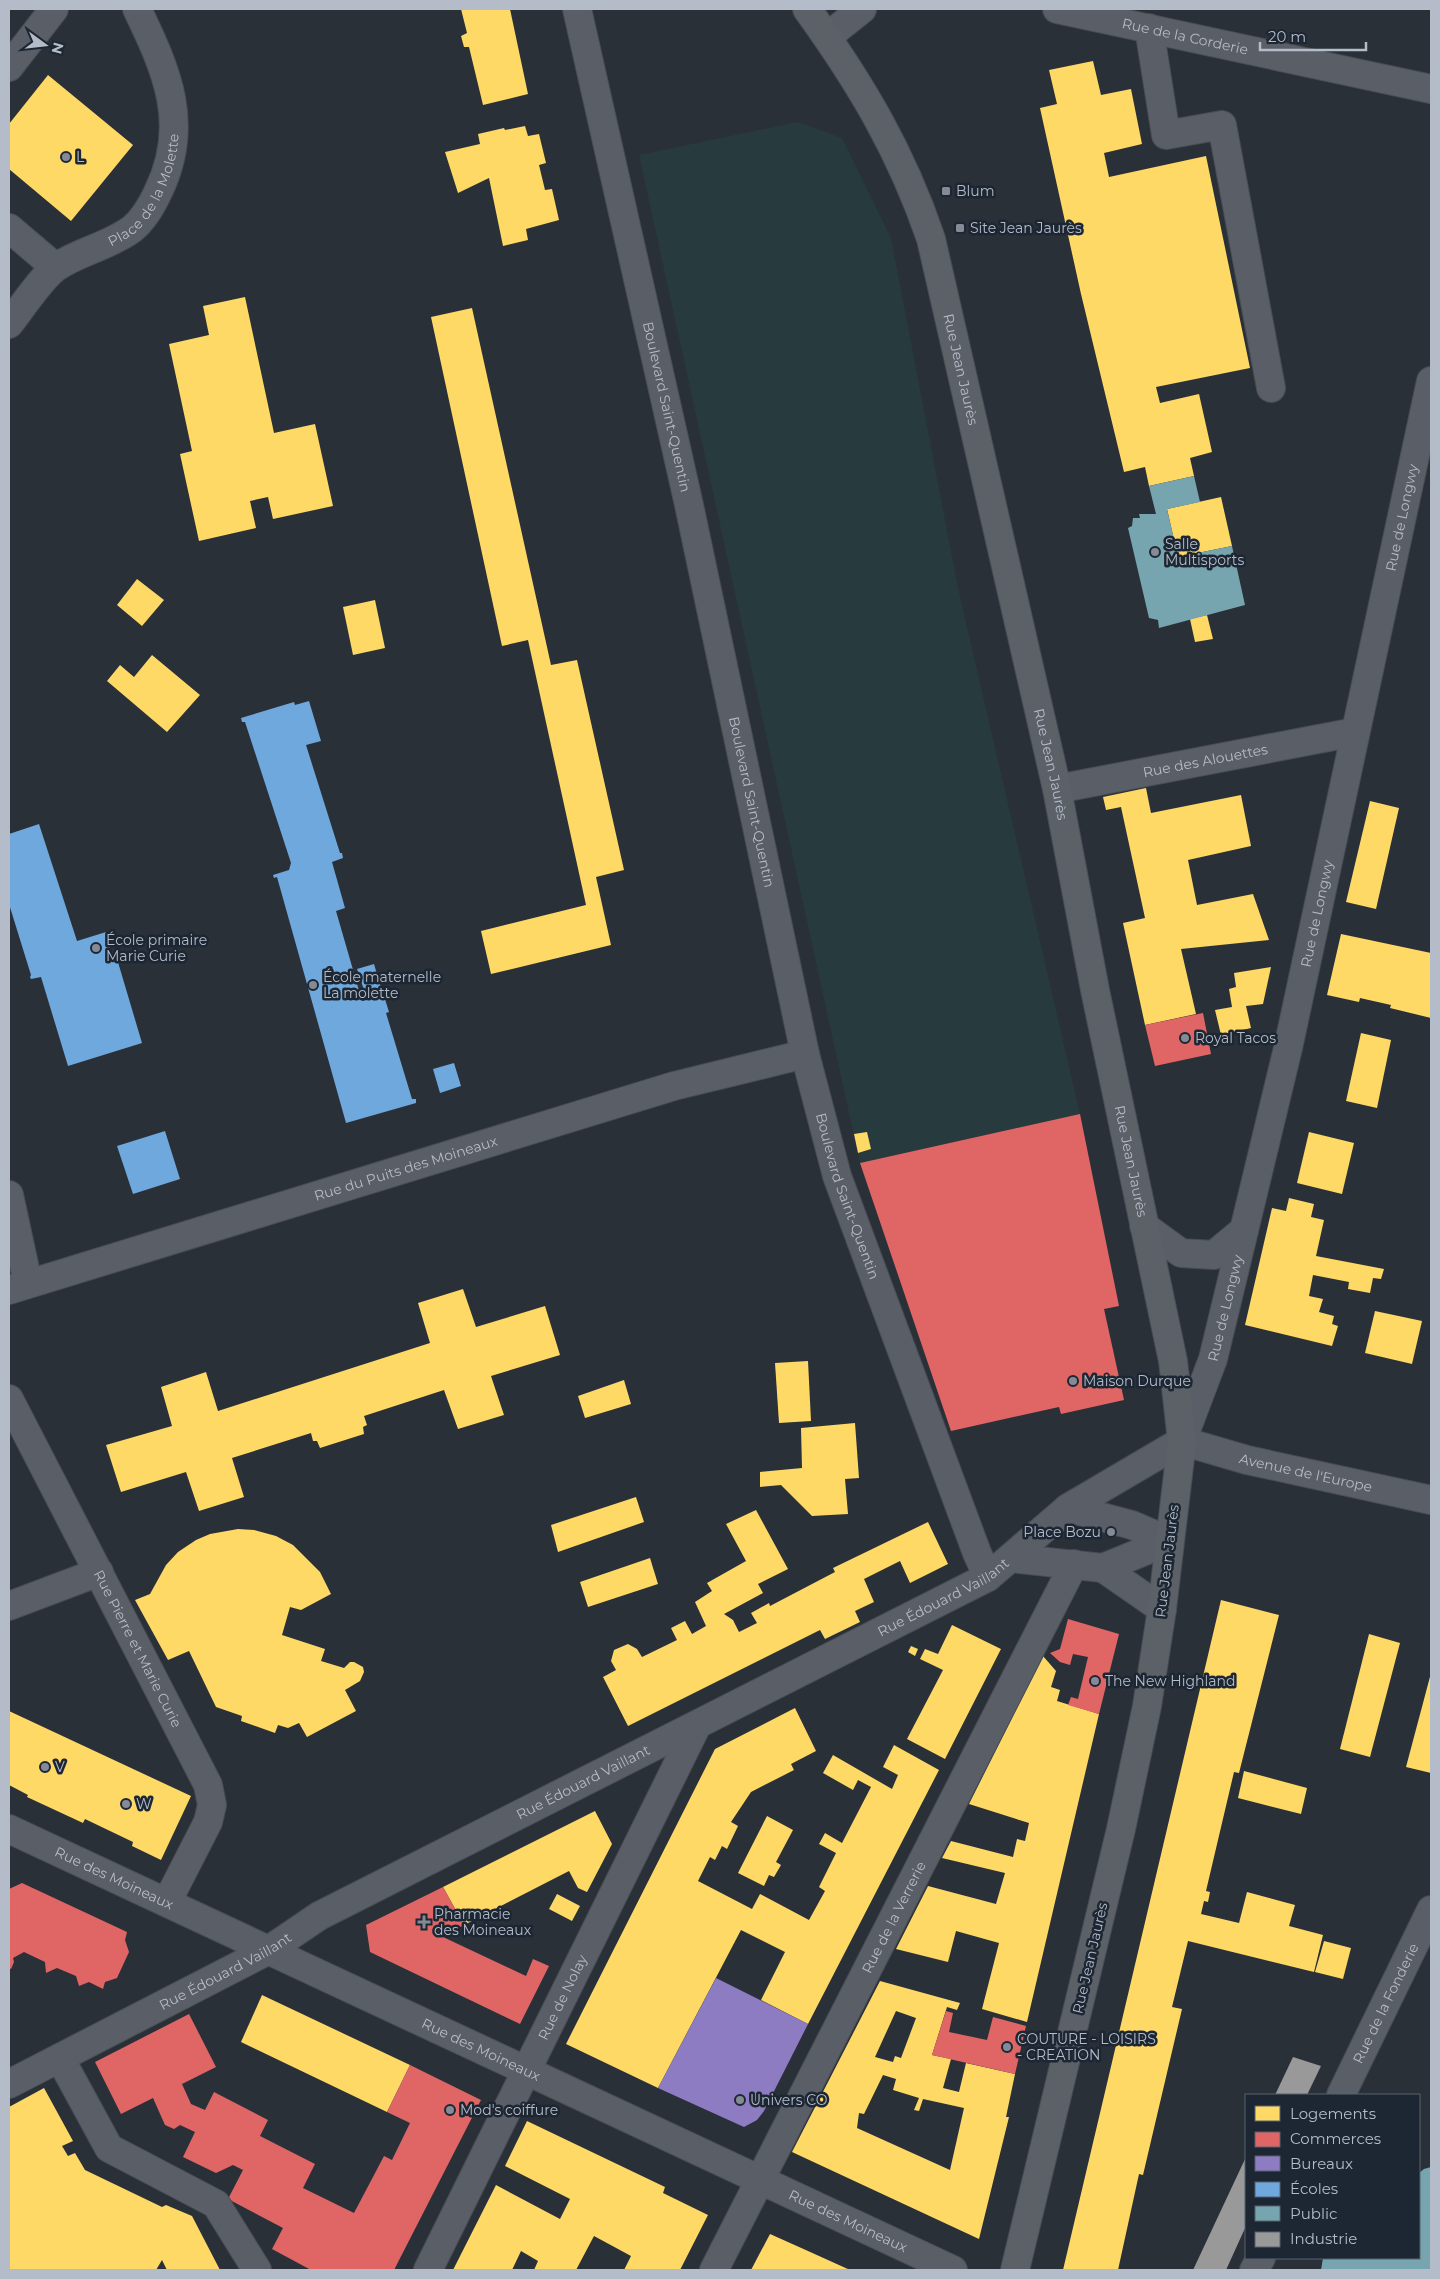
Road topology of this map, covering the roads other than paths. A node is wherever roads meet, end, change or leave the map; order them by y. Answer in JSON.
{"nodes":[{"id":1,"x":54,"y":9,"type":"edge"},
{"id":2,"x":136,"y":9,"type":"edge"},
{"id":3,"x":577,"y":9,"type":"edge"},
{"id":4,"x":807,"y":9,"type":"edge"},
{"id":5,"x":862,"y":9,"type":"edge"},
{"id":6,"x":1057,"y":9,"type":"edge"},
{"id":7,"x":1149,"y":28,"type":"junction"},
{"id":8,"x":827,"y":37,"type":"junction"},
{"id":9,"x":9,"y":67,"type":"edge"},
{"id":10,"x":1431,"y":89,"type":"edge"},
{"id":11,"x":9,"y":228,"type":"edge"},
{"id":12,"x":55,"y":267,"type":"junction"},
{"id":13,"x":9,"y":324,"type":"edge"},
{"id":14,"x":1431,"y":381,"type":"edge"},
{"id":15,"x":1271,"y":388,"type":"dead end"},
{"id":16,"x":1354,"y":732,"type":"junction"},
{"id":17,"x":1057,"y":789,"type":"junction"},
{"id":18,"x":805,"y":1054,"type":"junction"},
{"id":19,"x":9,"y":1195,"type":"edge"},
{"id":20,"x":1144,"y":1226,"type":"junction"},
{"id":21,"x":1244,"y":1230,"type":"junction"},
{"id":22,"x":18,"y":1287,"type":"edge"},
{"id":23,"x":9,"y":1399,"type":"edge"},
{"id":24,"x":1182,"y":1441,"type":"junction"},
{"id":25,"x":1431,"y":1500,"type":"edge"},
{"id":26,"x":1068,"y":1508,"type":"junction"},
{"id":27,"x":1169,"y":1541,"type":"junction"},
{"id":28,"x":1011,"y":1558,"type":"junction"},
{"id":29,"x":1074,"y":1564,"type":"junction"},
{"id":30,"x":1103,"y":1568,"type":"junction"},
{"id":31,"x":99,"y":1572,"type":"junction"},
{"id":32,"x":988,"y":1577,"type":"junction"},
{"id":33,"x":9,"y":1606,"type":"edge"},
{"id":34,"x":1162,"y":1609,"type":"junction"},
{"id":35,"x":697,"y":1725,"type":"junction"},
{"id":36,"x":9,"y":1829,"type":"edge"},
{"id":37,"x":167,"y":1902,"type":"junction"},
{"id":38,"x":1431,"y":1910,"type":"edge"},
{"id":39,"x":268,"y":1950,"type":"junction"},
{"id":40,"x":60,"y":2058,"type":"junction"},
{"id":41,"x":526,"y":2070,"type":"junction"},
{"id":42,"x":9,"y":2084,"type":"edge"},
{"id":43,"x":1341,"y":2094,"type":"edge"},
{"id":44,"x":759,"y":2179,"type":"junction"},
{"id":45,"x":1260,"y":2259,"type":"edge"},
{"id":46,"x":257,"y":2270,"type":"edge"},
{"id":47,"x":428,"y":2270,"type":"edge"},
{"id":48,"x":714,"y":2270,"type":"edge"},
{"id":49,"x":953,"y":2270,"type":"edge"},
{"id":50,"x":1015,"y":2270,"type":"edge"},
{"id":51,"x":1254,"y":2270,"type":"edge"}],
"edges":[{"from":1,"to":9,"type":"street"},
{"from":2,"to":12,"type":"street","name":"Place de la Molette"},
{"from":3,"to":18,"type":"street","name":"Boulevard Saint-Quentin"},
{"from":4,"to":8,"type":"main road","name":"Rue Jean Jaurès"},
{"from":5,"to":8,"type":"street"},
{"from":6,"to":7,"type":"street","name":"Rue de la Corderie"},
{"from":7,"to":10,"type":"street","name":"Rue de la Corderie"},
{"from":7,"to":15,"type":"street"},
{"from":8,"to":17,"type":"main road","name":"Rue Jean Jaurès"},
{"from":11,"to":12,"type":"street"},
{"from":12,"to":13,"type":"street","name":"Place de la Molette"},
{"from":14,"to":16,"type":"street","name":"Rue de Longwy"},
{"from":16,"to":17,"type":"street","name":"Rue des Alouettes"},
{"from":16,"to":21,"type":"street","name":"Rue de Longwy"},
{"from":17,"to":20,"type":"main road","name":"Rue Jean Jaurès"},
{"from":18,"to":22,"type":"street","name":"Rue du Puits des Moineaux"},
{"from":18,"to":32,"type":"street","name":"Boulevard Saint-Quentin"},
{"from":19,"to":22,"type":"street"},
{"from":20,"to":21,"type":"street"},
{"from":20,"to":24,"type":"main road","name":"Rue Jean Jaurès"},
{"from":21,"to":24,"type":"street","name":"Rue de Longwy"},
{"from":23,"to":31,"type":"street","name":"Rue Pierre et Marie Curie"},
{"from":24,"to":25,"type":"street","name":"Avenue de l'Europe"},
{"from":24,"to":26,"type":"street"},
{"from":24,"to":27,"type":"main road","name":"Rue Jean Jaurès"},
{"from":26,"to":27,"type":"street"},
{"from":26,"to":28,"type":"street"},
{"from":27,"to":30,"type":"street"},
{"from":27,"to":34,"type":"main road","name":"Rue Jean Jaurès"},
{"from":28,"to":29,"type":"street","name":"Rue Édouard Vaillant"},
{"from":28,"to":32,"type":"street","name":"Rue Édouard Vaillant"},
{"from":29,"to":30,"type":"street","name":"Rue Édouard Vaillant"},
{"from":29,"to":44,"type":"street","name":"Rue de la Verrerie"},
{"from":30,"to":34,"type":"street"},
{"from":31,"to":33,"type":"street"},
{"from":31,"to":37,"type":"street","name":"Rue Pierre et Marie Curie"},
{"from":32,"to":35,"type":"street","name":"Rue Édouard Vaillant"},
{"from":34,"to":50,"type":"main road","name":"Rue Jean Jaurès"},
{"from":35,"to":39,"type":"street","name":"Rue Édouard Vaillant"},
{"from":35,"to":41,"type":"street","name":"Rue de Nolay"},
{"from":36,"to":37,"type":"street","name":"Rue des Moineaux"},
{"from":37,"to":39,"type":"street","name":"Rue des Moineaux"},
{"from":38,"to":43,"type":"street","name":"Rue de la Fonderie"},
{"from":39,"to":40,"type":"street","name":"Rue Édouard Vaillant"},
{"from":39,"to":41,"type":"street","name":"Rue des Moineaux"},
{"from":40,"to":42,"type":"street","name":"Rue Édouard Vaillant"},
{"from":40,"to":46,"type":"street"},
{"from":41,"to":44,"type":"street","name":"Rue des Moineaux"},
{"from":41,"to":47,"type":"street","name":"Rue de Nolay"},
{"from":44,"to":48,"type":"street","name":"Rue de la Verrerie"},
{"from":44,"to":49,"type":"street","name":"Rue des Moineaux"},
{"from":45,"to":51,"type":"street"}]}
